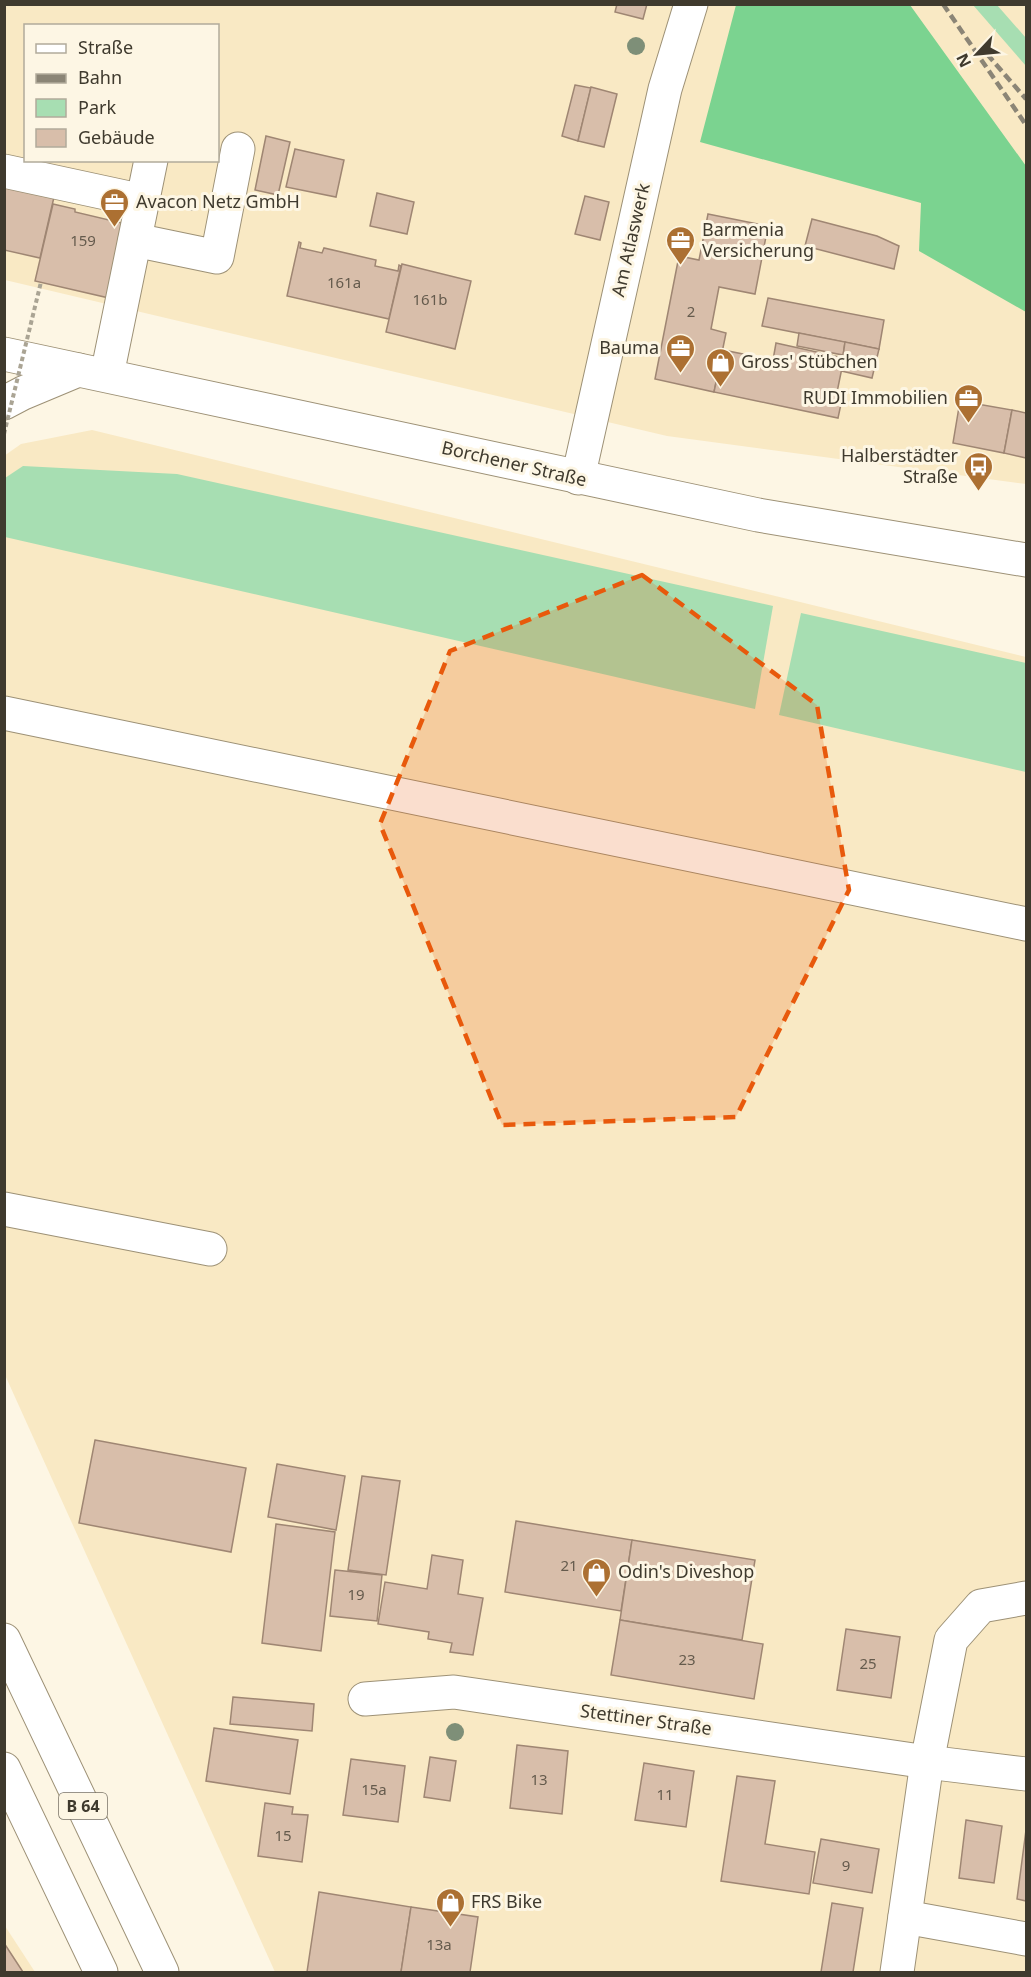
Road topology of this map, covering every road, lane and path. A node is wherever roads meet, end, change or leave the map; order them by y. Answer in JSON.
{"nodes":[{"id":1,"x":691,"y":4,"type":"edge"},
{"id":2,"x":238,"y":149,"type":"dead end"},
{"id":3,"x":151,"y":162,"type":"edge"},
{"id":4,"x":4,"y":171,"type":"edge"},
{"id":5,"x":143,"y":201,"type":"junction"},
{"id":6,"x":135,"y":240,"type":"junction"},
{"id":7,"x":40,"y":282,"type":"dead end"},
{"id":8,"x":4,"y":354,"type":"edge"},
{"id":9,"x":92,"y":373,"type":"junction"},
{"id":10,"x":4,"y":403,"type":"edge"},
{"id":11,"x":4,"y":434,"type":"edge"},
{"id":12,"x":578,"y":478,"type":"junction"},
{"id":13,"x":1026,"y":560,"type":"edge"},
{"id":14,"x":4,"y":713,"type":"edge"},
{"id":15,"x":1026,"y":924,"type":"edge"},
{"id":16,"x":4,"y":1209,"type":"edge"},
{"id":17,"x":210,"y":1249,"type":"dead end"},
{"id":18,"x":1026,"y":1598,"type":"edge"},
{"id":19,"x":4,"y":1640,"type":"edge"},
{"id":20,"x":365,"y":1699,"type":"dead end"},
{"id":21,"x":927,"y":1762,"type":"junction"},
{"id":22,"x":4,"y":1769,"type":"edge"},
{"id":23,"x":1026,"y":1774,"type":"edge"},
{"id":24,"x":905,"y":1917,"type":"junction"},
{"id":25,"x":1026,"y":1939,"type":"edge"},
{"id":26,"x":100,"y":1972,"type":"edge"},
{"id":27,"x":162,"y":1972,"type":"edge"},
{"id":28,"x":897,"y":1972,"type":"edge"}],
"edges":[{"from":1,"to":12,"type":"main road","name":"Am Atlaswerk"},
{"from":2,"to":6,"type":"main road"},
{"from":3,"to":5,"type":"main road"},
{"from":4,"to":5,"type":"main road"},
{"from":5,"to":6,"type":"main road"},
{"from":6,"to":9,"type":"main road"},
{"from":7,"to":11,"type":"path","bridge":true},
{"from":8,"to":9,"type":"main road","name":"Borchener Straße"},
{"from":9,"to":10,"type":"main road"},
{"from":9,"to":12,"type":"main road","name":"Borchener Straße"},
{"from":12,"to":13,"type":"main road","name":"Borchener Straße"},
{"from":14,"to":15,"type":"main road"},
{"from":16,"to":17,"type":"main road"},
{"from":18,"to":21,"type":"main road"},
{"from":19,"to":27,"type":"main road","number":"B 64"},
{"from":20,"to":21,"type":"main road","name":"Stettiner Straße"},
{"from":21,"to":23,"type":"main road","name":"Stettiner Straße"},
{"from":21,"to":24,"type":"main road"},
{"from":22,"to":26,"type":"main road"},
{"from":24,"to":25,"type":"main road"},
{"from":24,"to":28,"type":"main road"}]}
